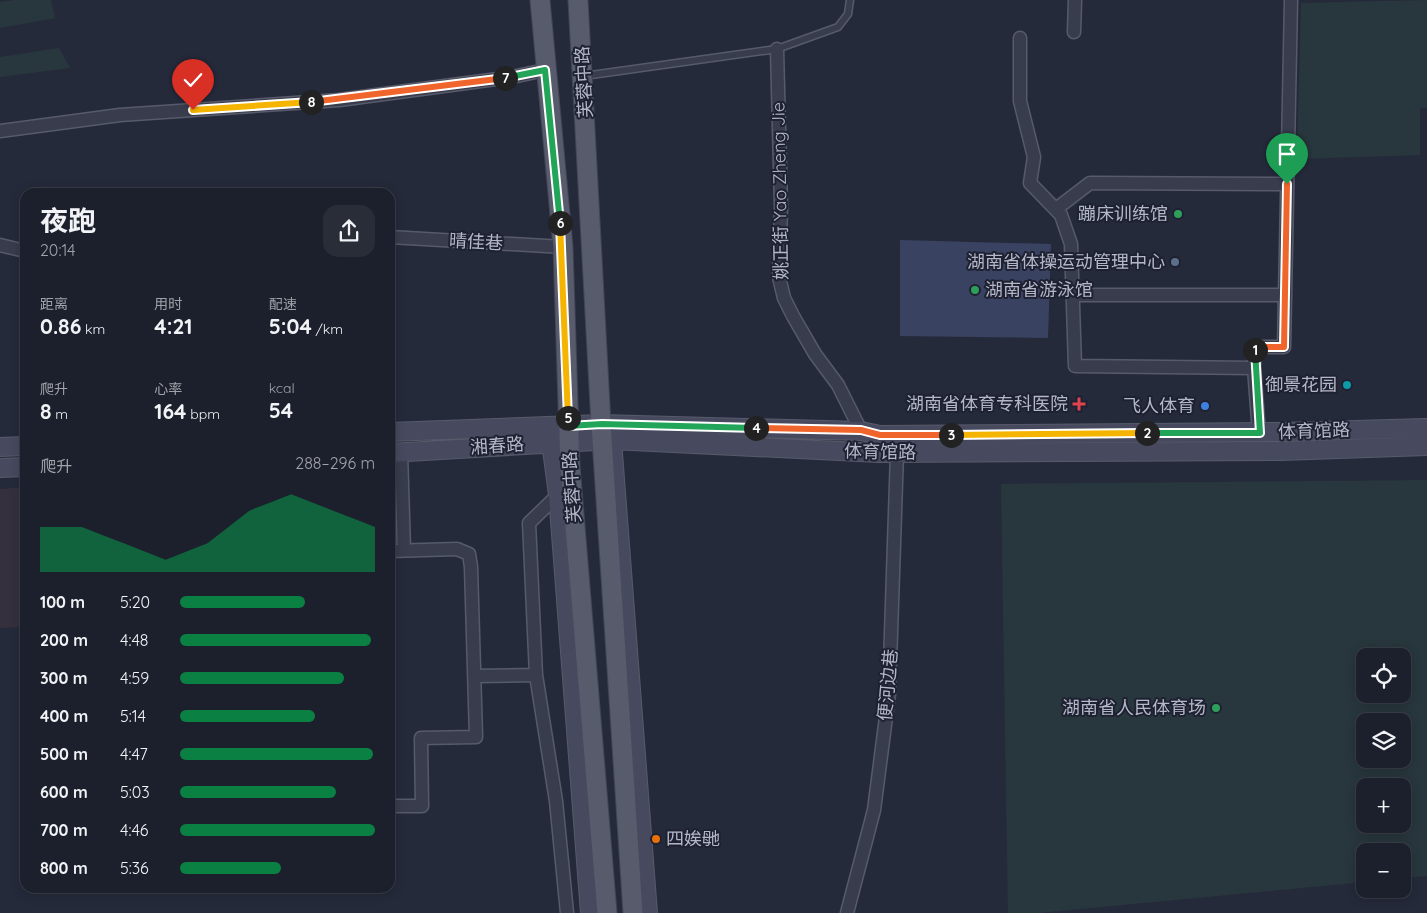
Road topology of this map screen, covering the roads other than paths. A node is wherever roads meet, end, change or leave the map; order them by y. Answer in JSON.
{"nodes":[{"id":1,"x":540,"y":0,"type":"edge"},
{"id":2,"x":578,"y":0,"type":"edge"},
{"id":3,"x":850,"y":0,"type":"edge"},
{"id":4,"x":1075,"y":0,"type":"edge"},
{"id":5,"x":1291,"y":0,"type":"edge"},
{"id":6,"x":1074,"y":32,"type":"dead end"},
{"id":7,"x":1020,"y":38,"type":"dead end"},
{"id":8,"x":777,"y":49,"type":"junction"},
{"id":9,"x":545,"y":70,"type":"junction"},
{"id":10,"x":584,"y":76,"type":"junction"},
{"id":11,"x":0,"y":131,"type":"edge"},
{"id":12,"x":1287,"y":184,"type":"junction"},
{"id":13,"x":1056,"y":209,"type":"junction"},
{"id":14,"x":395,"y":237,"type":"edge"},
{"id":15,"x":0,"y":244,"type":"edge"},
{"id":16,"x":563,"y":247,"type":"junction"},
{"id":17,"x":20,"y":250,"type":"edge"},
{"id":18,"x":1073,"y":295,"type":"junction"},
{"id":19,"x":1285,"y":295,"type":"junction"},
{"id":20,"x":1254,"y":368,"type":"junction"},
{"id":21,"x":1427,"y":428,"type":"edge"},
{"id":22,"x":861,"y":430,"type":"junction"},
{"id":23,"x":395,"y":432,"type":"edge"},
{"id":24,"x":1260,"y":433,"type":"junction"},
{"id":25,"x":606,"y":435,"type":"junction"},
{"id":26,"x":563,"y":437,"type":"junction"},
{"id":27,"x":20,"y":446,"type":"edge"},
{"id":28,"x":1427,"y":446,"type":"edge"},
{"id":29,"x":0,"y":448,"type":"edge"},
{"id":30,"x":395,"y":452,"type":"edge"},
{"id":31,"x":897,"y":453,"type":"junction"},
{"id":32,"x":20,"y":466,"type":"edge"},
{"id":33,"x":570,"y":466,"type":"junction"},
{"id":34,"x":0,"y":468,"type":"edge"},
{"id":35,"x":558,"y":495,"type":"junction"},
{"id":36,"x":404,"y":550,"type":"junction"},
{"id":37,"x":395,"y":551,"type":"edge"},
{"id":38,"x":536,"y":675,"type":"junction"},
{"id":39,"x":476,"y":676,"type":"junction"},
{"id":40,"x":395,"y":806,"type":"edge"},
{"id":41,"x":567,"y":913,"type":"edge"},
{"id":42,"x":590,"y":913,"type":"edge"},
{"id":43,"x":607,"y":913,"type":"edge"},
{"id":44,"x":633,"y":913,"type":"edge"},
{"id":45,"x":648,"y":913,"type":"edge"},
{"id":46,"x":847,"y":913,"type":"edge"}],
"edges":[{"from":1,"to":9,"type":"main road","name":"芙蓉中路"},
{"from":2,"to":10,"type":"main road","name":"芙蓉中路"},
{"from":3,"to":8,"type":"lane"},
{"from":4,"to":6,"type":"street"},
{"from":5,"to":12,"type":"street"},
{"from":7,"to":13,"type":"street"},
{"from":8,"to":10,"type":"lane"},
{"from":8,"to":22,"type":"street","name":"姚正街 Yao Zheng Jie"},
{"from":9,"to":11,"type":"street"},
{"from":9,"to":16,"type":"main road","name":"芙蓉中路"},
{"from":10,"to":25,"type":"main road","name":"芙蓉中路"},
{"from":12,"to":13,"type":"street"},
{"from":12,"to":19,"type":"street"},
{"from":13,"to":18,"type":"street"},
{"from":14,"to":16,"type":"street","name":"晴佳巷"},
{"from":15,"to":17,"type":"street"},
{"from":16,"to":26,"type":"main road","name":"芙蓉中路"},
{"from":18,"to":19,"type":"street"},
{"from":18,"to":20,"type":"street"},
{"from":19,"to":20,"type":"street"},
{"from":20,"to":24,"type":"street"},
{"from":21,"to":24,"type":"street","name":"体育馆路"},
{"from":22,"to":24,"type":"street","name":"体育馆路"},
{"from":22,"to":25,"type":"street","name":"体育馆路"},
{"from":23,"to":26,"type":"street","name":"湘春路"},
{"from":25,"to":26,"type":"street","name":"湘春路"},
{"from":25,"to":31,"type":"street","name":"体育馆路"},
{"from":25,"to":44,"type":"main road","name":"芙蓉中路"},
{"from":25,"to":45,"type":"street","name":"芙蓉中路"},
{"from":26,"to":30,"type":"street","name":"湘春路"},
{"from":26,"to":33,"type":"main road","name":"芙蓉中路"},
{"from":26,"to":35,"type":"street"},
{"from":27,"to":29,"type":"street"},
{"from":28,"to":31,"type":"street","name":"体育馆路"},
{"from":30,"to":36,"type":"street"},
{"from":31,"to":46,"type":"street","name":"便河边巷"},
{"from":32,"to":34,"type":"street"},
{"from":33,"to":35,"type":"main road"},
{"from":33,"to":43,"type":"main road","name":"芙蓉中路"},
{"from":35,"to":38,"type":"street"},
{"from":35,"to":42,"type":"street"},
{"from":36,"to":37,"type":"street"},
{"from":36,"to":39,"type":"street"},
{"from":38,"to":39,"type":"street"},
{"from":38,"to":41,"type":"street"},
{"from":39,"to":40,"type":"street"}]}
